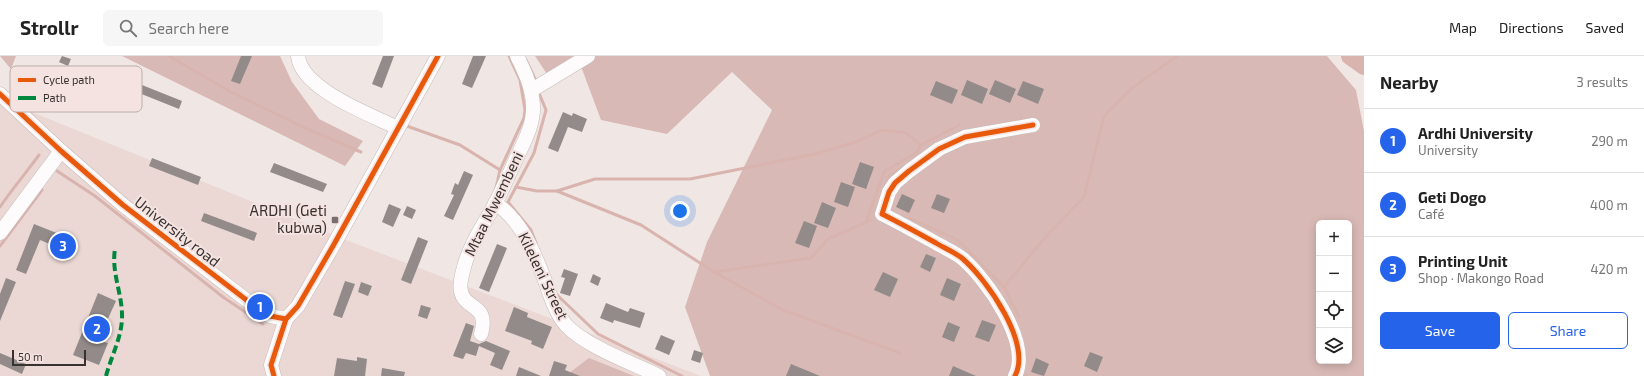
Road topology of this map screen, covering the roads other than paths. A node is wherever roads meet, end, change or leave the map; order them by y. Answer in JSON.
{"nodes":[{"id":1,"x":298,"y":56,"type":"edge"},
{"id":2,"x":438,"y":56,"type":"edge"},
{"id":3,"x":517,"y":56,"type":"edge"},
{"id":4,"x":588,"y":56,"type":"edge"},
{"id":5,"x":532,"y":90,"type":"junction"},
{"id":6,"x":0,"y":94,"type":"edge"},
{"id":7,"x":10,"y":103,"type":"edge"},
{"id":8,"x":19,"y":112,"type":"edge"},
{"id":9,"x":1033,"y":125,"type":"dead end"},
{"id":10,"x":398,"y":128,"type":"junction"},
{"id":11,"x":61,"y":151,"type":"junction"},
{"id":12,"x":495,"y":203,"type":"junction"},
{"id":13,"x":0,"y":233,"type":"edge"},
{"id":14,"x":286,"y":319,"type":"junction"},
{"id":15,"x":481,"y":334,"type":"dead end"},
{"id":16,"x":272,"y":370,"type":"edge"},
{"id":17,"x":659,"y":376,"type":"edge"},
{"id":18,"x":1015,"y":376,"type":"edge"}],
"edges":[{"from":1,"to":10,"type":"street"},
{"from":2,"to":10,"type":"street"},
{"from":3,"to":5,"type":"street","name":"Mtaa Mwembeni"},
{"from":4,"to":5,"type":"street"},
{"from":5,"to":12,"type":"street","name":"Mtaa Mwembeni"},
{"from":6,"to":7,"type":"street","name":"University road"},
{"from":8,"to":11,"type":"street","name":"University road"},
{"from":9,"to":18,"type":"street"},
{"from":10,"to":14,"type":"street"},
{"from":11,"to":13,"type":"street"},
{"from":11,"to":14,"type":"street","name":"University road"},
{"from":12,"to":15,"type":"street","name":"Mtaa Mwembeni"},
{"from":12,"to":17,"type":"street","name":"Kileleni Street"},
{"from":14,"to":16,"type":"street"}]}
